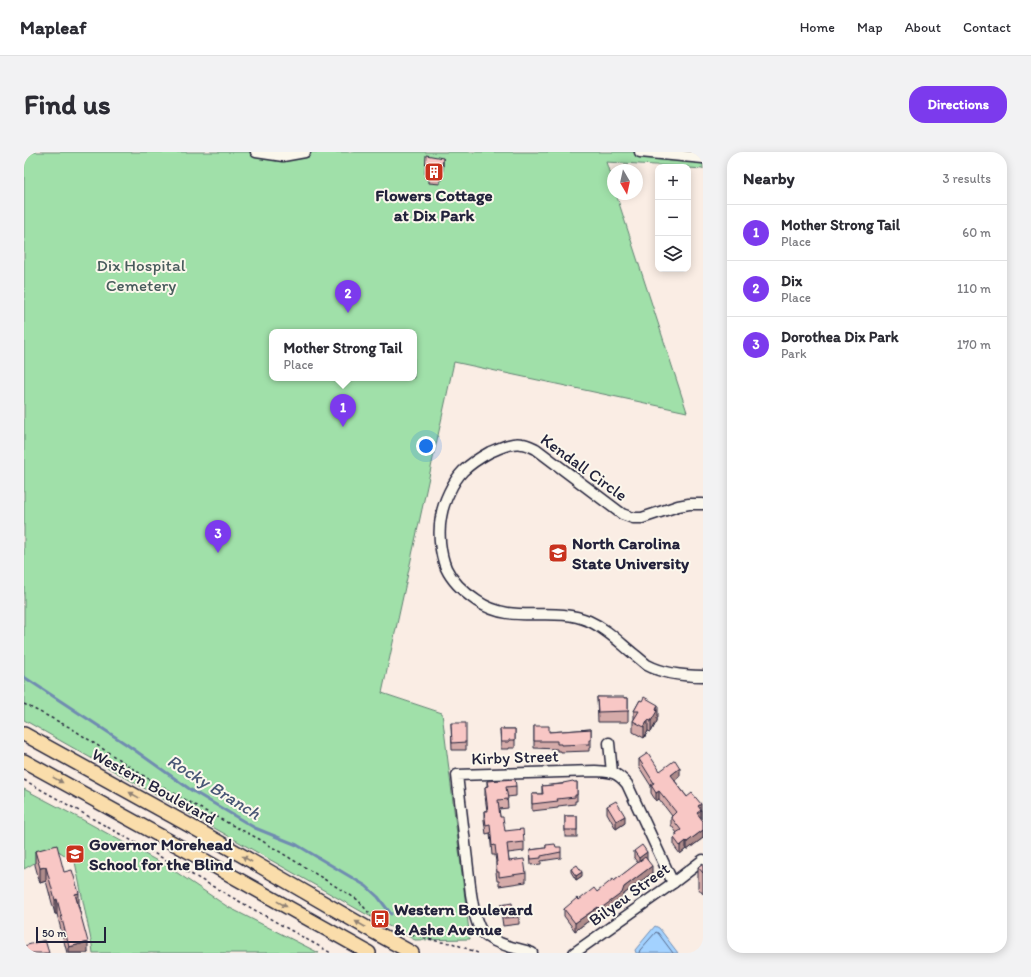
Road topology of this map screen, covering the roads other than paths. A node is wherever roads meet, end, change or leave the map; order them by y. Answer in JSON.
{"nodes":[{"id":1,"x":256,"y":152,"type":"edge"},
{"id":2,"x":305,"y":152,"type":"edge"},
{"id":3,"x":640,"y":152,"type":"edge"},
{"id":4,"x":703,"y":158,"type":"edge"},
{"id":5,"x":703,"y":504,"type":"edge"},
{"id":6,"x":703,"y":676,"type":"edge"},
{"id":7,"x":24,"y":734,"type":"edge"},
{"id":8,"x":609,"y":743,"type":"dead end"},
{"id":9,"x":24,"y":761,"type":"edge"},
{"id":10,"x":612,"y":772,"type":"junction"},
{"id":11,"x":703,"y":860,"type":"edge"},
{"id":12,"x":673,"y":883,"type":"junction"},
{"id":13,"x":408,"y":952,"type":"edge"},
{"id":14,"x":369,"y":953,"type":"edge"},
{"id":15,"x":532,"y":953,"type":"edge"},
{"id":16,"x":574,"y":953,"type":"edge"}],
"edges":[{"from":1,"to":2,"type":"street"},
{"from":3,"to":4,"type":"street"},
{"from":5,"to":6,"type":"street","name":"Kendall Circle"},
{"from":13,"to":7,"type":"main road","name":"Western Boulevard","one_way":true},
{"from":8,"to":10,"type":"street"},
{"from":9,"to":14,"type":"main road","one_way":true},
{"from":10,"to":12,"type":"street"},
{"from":10,"to":15,"type":"street","name":"Kirby Street"},
{"from":11,"to":12,"type":"street","name":"Bilyeu Street"},
{"from":12,"to":16,"type":"street","name":"Bilyeu Street"}]}
